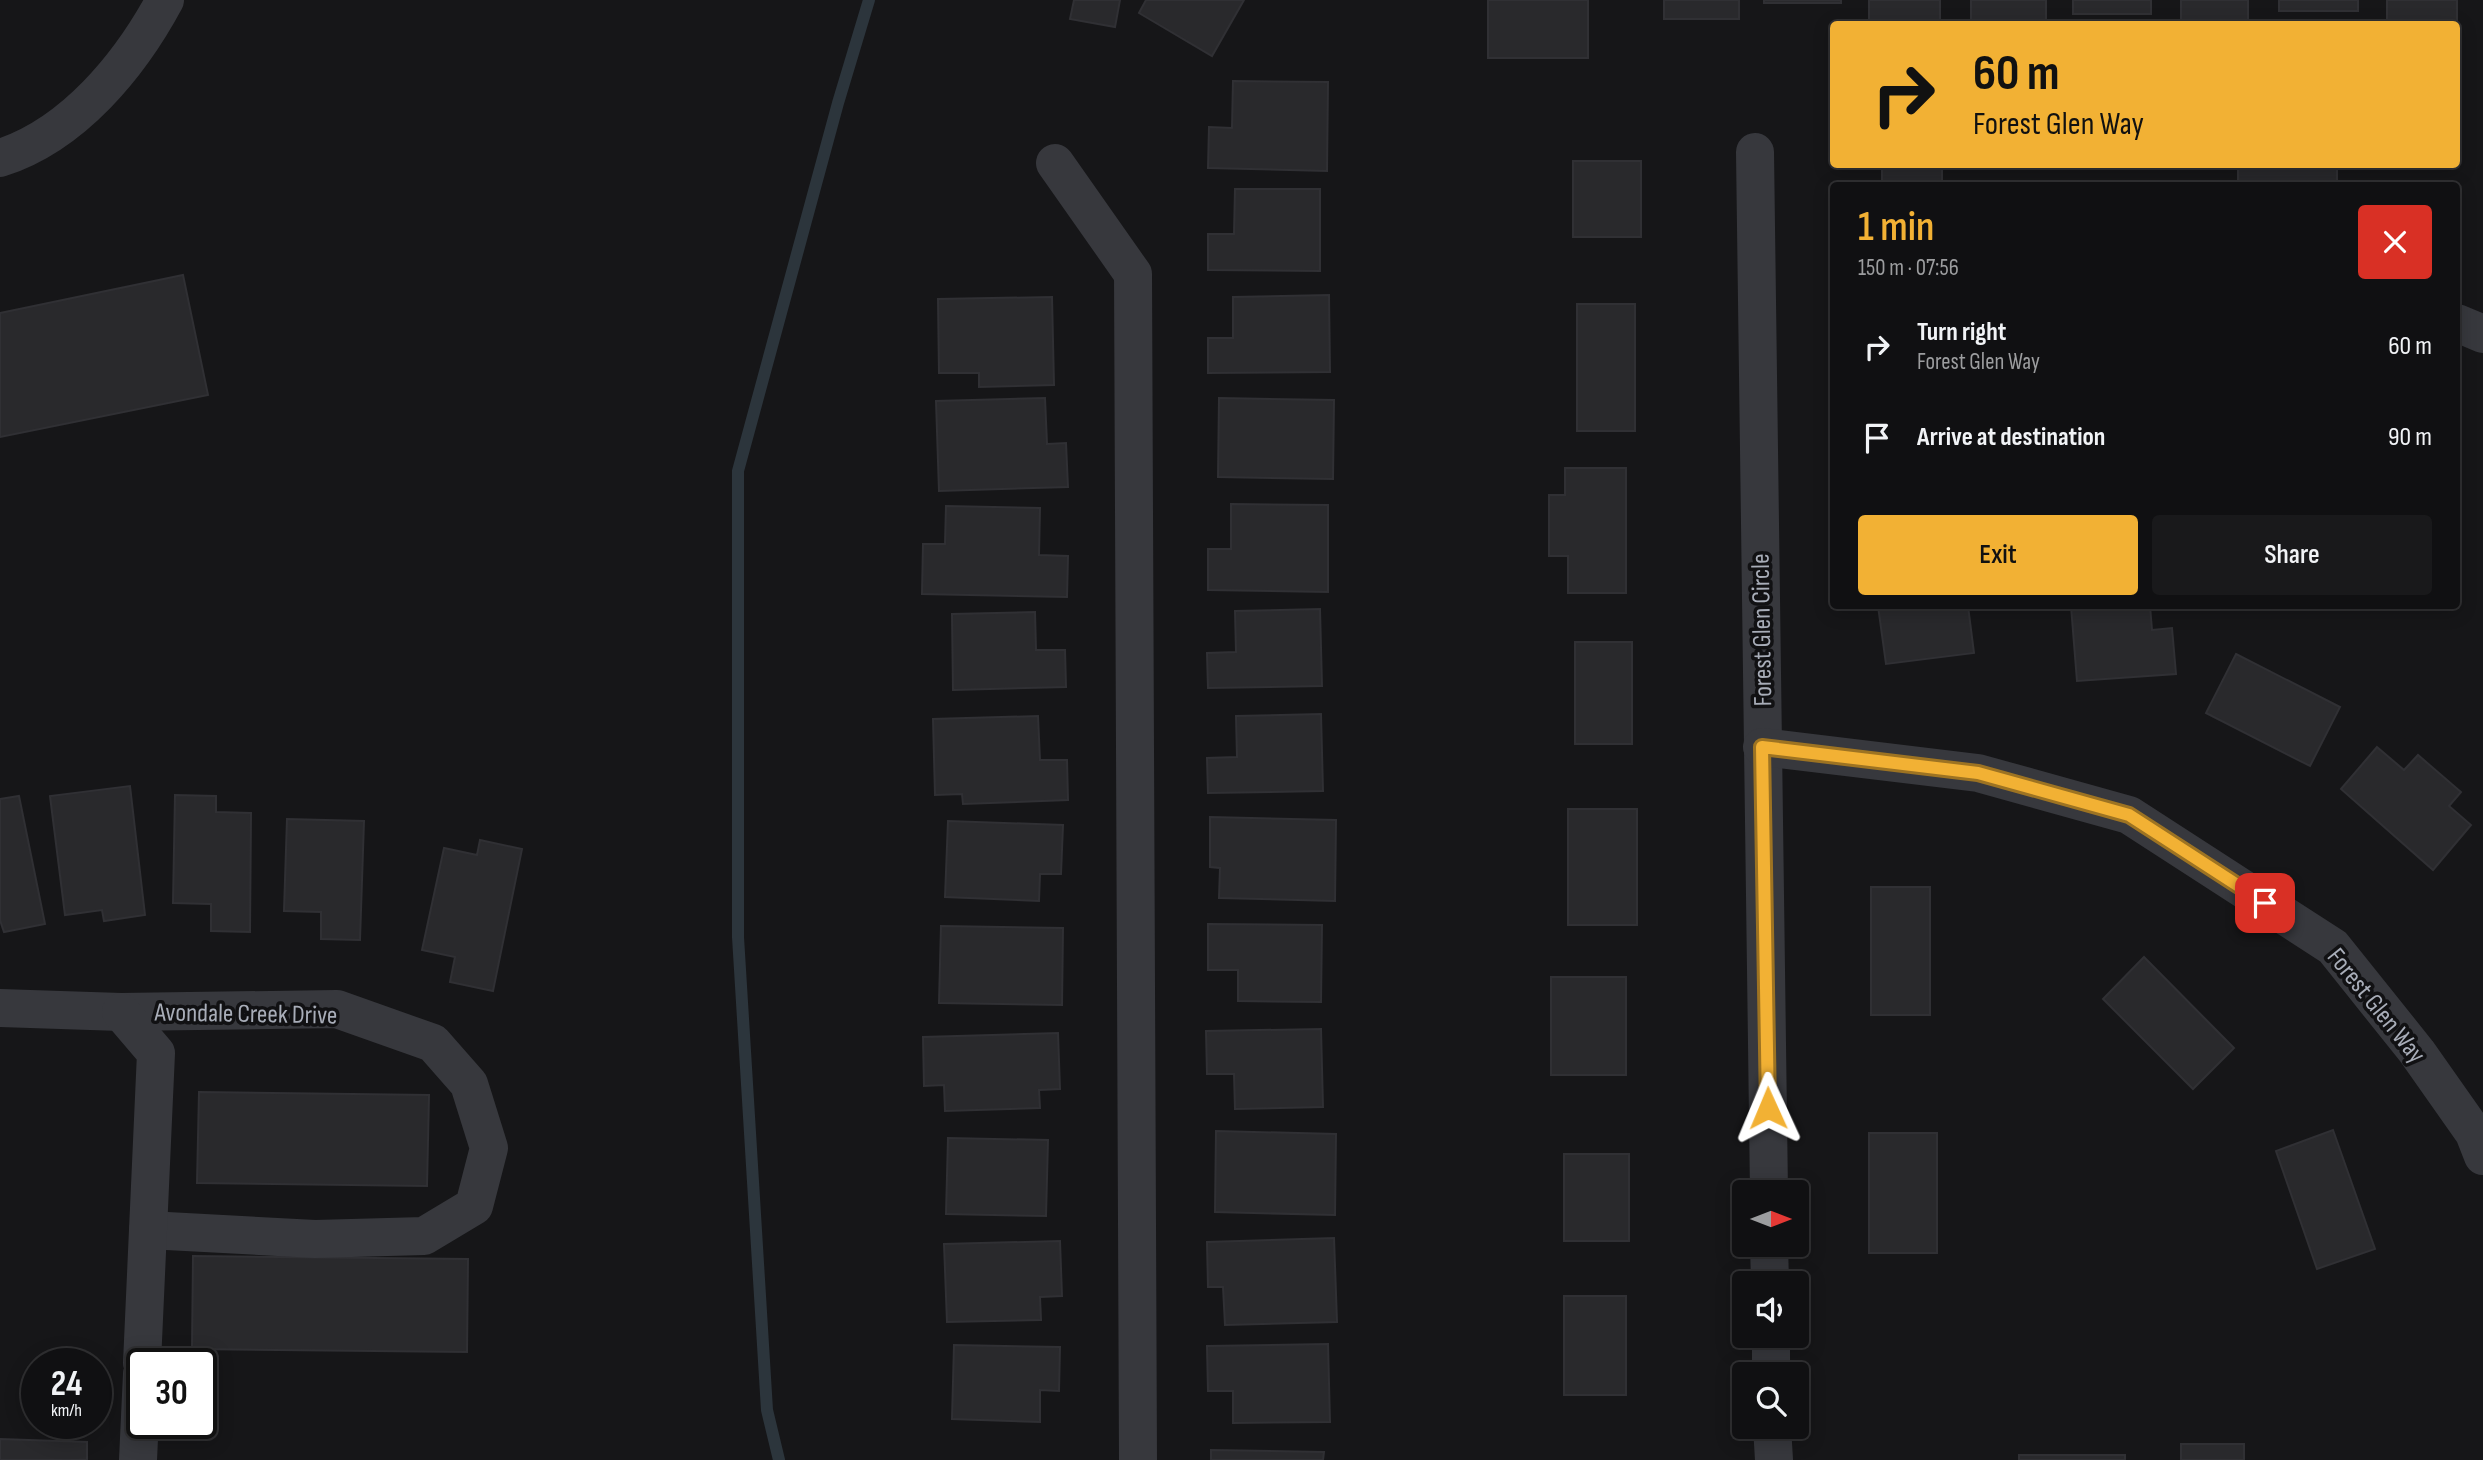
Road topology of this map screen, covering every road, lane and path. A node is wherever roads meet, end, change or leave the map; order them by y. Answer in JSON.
{"nodes":[{"id":1,"x":165,"y":0,"type":"edge"},
{"id":2,"x":1755,"y":152,"type":"dead end"},
{"id":3,"x":0,"y":158,"type":"edge"},
{"id":4,"x":1055,"y":163,"type":"dead end"},
{"id":5,"x":2460,"y":324,"type":"edge"},
{"id":6,"x":2483,"y":334,"type":"edge"},
{"id":7,"x":1762,"y":747,"type":"junction"},
{"id":8,"x":0,"y":1008,"type":"edge"},
{"id":9,"x":121,"y":1012,"type":"junction"},
{"id":10,"x":2483,"y":1156,"type":"edge"},
{"id":11,"x":1769,"y":1180,"type":"edge"},
{"id":12,"x":148,"y":1230,"type":"junction"},
{"id":13,"x":143,"y":1348,"type":"edge"},
{"id":14,"x":139,"y":1439,"type":"edge"},
{"id":15,"x":1773,"y":1439,"type":"edge"},
{"id":16,"x":138,"y":1460,"type":"edge"},
{"id":17,"x":1138,"y":1460,"type":"edge"},
{"id":18,"x":1774,"y":1460,"type":"edge"}],
"edges":[{"from":1,"to":3,"type":"street"},
{"from":2,"to":7,"type":"street","name":"Forest Glen Circle"},
{"from":4,"to":17,"type":"street"},
{"from":5,"to":6,"type":"street"},
{"from":7,"to":10,"type":"street","name":"Forest Glen Way"},
{"from":7,"to":11,"type":"street","name":"Forest Glen Circle"},
{"from":8,"to":9,"type":"street","name":"Avondale Creek Drive"},
{"from":9,"to":12,"type":"street"},
{"from":9,"to":12,"type":"street","name":"Avondale Creek Drive"},
{"from":12,"to":13,"type":"street"},
{"from":14,"to":16,"type":"street"},
{"from":15,"to":18,"type":"street"}]}
